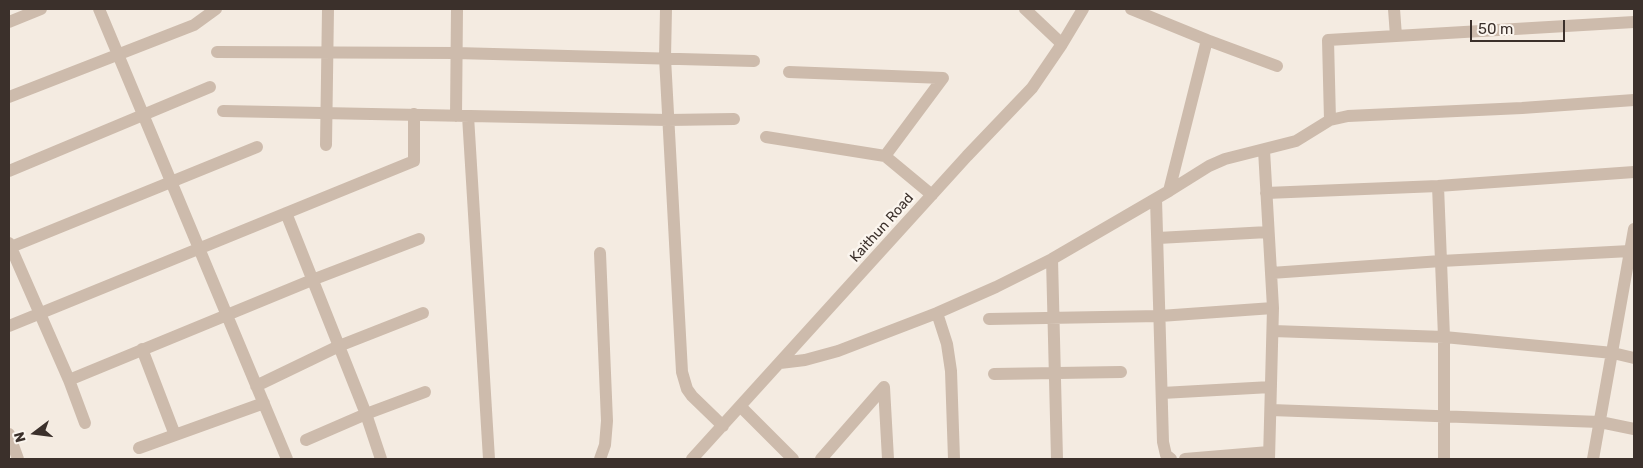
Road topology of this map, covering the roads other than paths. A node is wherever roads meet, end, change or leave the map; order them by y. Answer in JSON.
{"nodes":[{"id":1,"x":41,"y":9,"type":"edge"},
{"id":2,"x":99,"y":9,"type":"edge"},
{"id":3,"x":216,"y":9,"type":"edge"},
{"id":4,"x":328,"y":9,"type":"edge"},
{"id":5,"x":457,"y":9,"type":"edge"},
{"id":6,"x":666,"y":9,"type":"edge"},
{"id":7,"x":1025,"y":9,"type":"edge"},
{"id":8,"x":1083,"y":9,"type":"edge"},
{"id":9,"x":1131,"y":9,"type":"edge"},
{"id":10,"x":1394,"y":9,"type":"edge"},
{"id":11,"x":9,"y":22,"type":"edge"},
{"id":12,"x":1634,"y":22,"type":"edge"},
{"id":13,"x":1396,"y":36,"type":"junction"},
{"id":14,"x":1207,"y":40,"type":"junction"},
{"id":15,"x":1062,"y":44,"type":"junction"},
{"id":16,"x":217,"y":52,"type":"dead end"},
{"id":17,"x":456,"y":53,"type":"junction"},
{"id":18,"x":327,"y":54,"type":"junction"},
{"id":19,"x":118,"y":56,"type":"junction"},
{"id":20,"x":665,"y":58,"type":"junction"},
{"id":21,"x":754,"y":61,"type":"dead end"},
{"id":22,"x":1277,"y":66,"type":"dead end"},
{"id":23,"x":789,"y":72,"type":"dead end"},
{"id":24,"x":210,"y":87,"type":"dead end"},
{"id":25,"x":9,"y":97,"type":"edge"},
{"id":26,"x":1634,"y":100,"type":"edge"},
{"id":27,"x":223,"y":111,"type":"dead end"},
{"id":28,"x":326,"y":113,"type":"junction"},
{"id":29,"x":414,"y":114,"type":"junction"},
{"id":30,"x":143,"y":116,"type":"junction"},
{"id":31,"x":462,"y":116,"type":"junction"},
{"id":32,"x":734,"y":119,"type":"dead end"},
{"id":33,"x":668,"y":120,"type":"junction"},
{"id":34,"x":1330,"y":120,"type":"junction"},
{"id":35,"x":766,"y":137,"type":"dead end"},
{"id":36,"x":326,"y":144,"type":"dead end"},
{"id":37,"x":257,"y":146,"type":"dead end"},
{"id":38,"x":1264,"y":150,"type":"junction"},
{"id":39,"x":885,"y":156,"type":"junction"},
{"id":40,"x":9,"y":171,"type":"edge"},
{"id":41,"x":1634,"y":172,"type":"edge"},
{"id":42,"x":170,"y":181,"type":"junction"},
{"id":43,"x":1438,"y":186,"type":"junction"},
{"id":44,"x":1169,"y":191,"type":"junction"},
{"id":45,"x":1266,"y":193,"type":"junction"},
{"id":46,"x":932,"y":195,"type":"junction"},
{"id":47,"x":1156,"y":198,"type":"junction"},
{"id":48,"x":286,"y":213,"type":"junction"},
{"id":49,"x":1634,"y":229,"type":"edge"},
{"id":50,"x":1268,"y":232,"type":"junction"},
{"id":51,"x":1158,"y":238,"type":"junction"},
{"id":52,"x":419,"y":239,"type":"dead end"},
{"id":53,"x":10,"y":245,"type":"edge"},
{"id":54,"x":199,"y":248,"type":"junction"},
{"id":55,"x":1630,"y":251,"type":"junction"},
{"id":56,"x":600,"y":254,"type":"dead end"},
{"id":57,"x":1052,"y":258,"type":"junction"},
{"id":58,"x":1441,"y":261,"type":"junction"},
{"id":59,"x":1271,"y":273,"type":"junction"},
{"id":60,"x":312,"y":280,"type":"junction"},
{"id":61,"x":1630,"y":280,"type":"edge"},
{"id":62,"x":1273,"y":308,"type":"junction"},
{"id":63,"x":423,"y":313,"type":"dead end"},
{"id":64,"x":937,"y":313,"type":"junction"},
{"id":65,"x":40,"y":314,"type":"junction"},
{"id":66,"x":228,"y":316,"type":"junction"},
{"id":67,"x":1160,"y":316,"type":"junction"},
{"id":68,"x":1054,"y":318,"type":"junction"},
{"id":69,"x":989,"y":319,"type":"dead end"},
{"id":70,"x":9,"y":326,"type":"edge"},
{"id":71,"x":1272,"y":331,"type":"junction"},
{"id":72,"x":1444,"y":337,"type":"junction"},
{"id":73,"x":339,"y":346,"type":"junction"},
{"id":74,"x":142,"y":349,"type":"junction"},
{"id":75,"x":1613,"y":353,"type":"junction"},
{"id":76,"x":1634,"y":358,"type":"edge"},
{"id":77,"x":780,"y":363,"type":"junction"},
{"id":78,"x":1121,"y":372,"type":"dead end"},
{"id":79,"x":994,"y":374,"type":"dead end"},
{"id":80,"x":1055,"y":374,"type":"junction"},
{"id":81,"x":69,"y":380,"type":"junction"},
{"id":82,"x":256,"y":386,"type":"junction"},
{"id":83,"x":1272,"y":388,"type":"junction"},
{"id":84,"x":425,"y":392,"type":"dead end"},
{"id":85,"x":1162,"y":393,"type":"junction"},
{"id":86,"x":264,"y":403,"type":"junction"},
{"id":87,"x":741,"y":407,"type":"junction"},
{"id":88,"x":1271,"y":410,"type":"junction"},
{"id":89,"x":366,"y":414,"type":"junction"},
{"id":90,"x":1444,"y":415,"type":"junction"},
{"id":91,"x":1600,"y":422,"type":"junction"},
{"id":92,"x":85,"y":423,"type":"dead end"},
{"id":93,"x":723,"y":426,"type":"junction"},
{"id":94,"x":1634,"y":429,"type":"edge"},
{"id":95,"x":9,"y":434,"type":"edge"},
{"id":96,"x":175,"y":434,"type":"junction"},
{"id":97,"x":306,"y":440,"type":"dead end"},
{"id":98,"x":139,"y":448,"type":"dead end"},
{"id":99,"x":1269,"y":456,"type":"edge"},
{"id":100,"x":18,"y":459,"type":"edge"},
{"id":101,"x":287,"y":459,"type":"edge"},
{"id":102,"x":381,"y":459,"type":"edge"},
{"id":103,"x":489,"y":459,"type":"edge"},
{"id":104,"x":600,"y":459,"type":"edge"},
{"id":105,"x":692,"y":459,"type":"edge"},
{"id":106,"x":793,"y":459,"type":"edge"},
{"id":107,"x":821,"y":459,"type":"edge"},
{"id":108,"x":888,"y":459,"type":"edge"},
{"id":109,"x":954,"y":459,"type":"edge"},
{"id":110,"x":1057,"y":459,"type":"edge"},
{"id":111,"x":1171,"y":459,"type":"edge"},
{"id":112,"x":1185,"y":459,"type":"edge"},
{"id":113,"x":1444,"y":459,"type":"edge"},
{"id":114,"x":1593,"y":459,"type":"edge"}],
"edges":[{"from":1,"to":11,"type":"street"},
{"from":2,"to":19,"type":"street"},
{"from":3,"to":19,"type":"street"},
{"from":4,"to":18,"type":"street"},
{"from":5,"to":17,"type":"street"},
{"from":6,"to":20,"type":"street"},
{"from":7,"to":15,"type":"street"},
{"from":8,"to":15,"type":"street","name":"Kaithun Road"},
{"from":9,"to":14,"type":"street"},
{"from":10,"to":13,"type":"street"},
{"from":12,"to":13,"type":"street"},
{"from":13,"to":34,"type":"street"},
{"from":14,"to":22,"type":"street"},
{"from":14,"to":44,"type":"street"},
{"from":15,"to":46,"type":"street","name":"Kaithun Road"},
{"from":16,"to":18,"type":"street"},
{"from":17,"to":18,"type":"street"},
{"from":17,"to":20,"type":"street"},
{"from":17,"to":31,"type":"street"},
{"from":18,"to":28,"type":"street"},
{"from":19,"to":25,"type":"street"},
{"from":19,"to":30,"type":"street"},
{"from":20,"to":21,"type":"street"},
{"from":20,"to":33,"type":"street"},
{"from":23,"to":39,"type":"street"},
{"from":24,"to":30,"type":"street"},
{"from":26,"to":34,"type":"street"},
{"from":27,"to":28,"type":"street"},
{"from":28,"to":29,"type":"street"},
{"from":28,"to":36,"type":"street"},
{"from":29,"to":31,"type":"street"},
{"from":29,"to":48,"type":"street"},
{"from":30,"to":40,"type":"street"},
{"from":30,"to":42,"type":"street"},
{"from":31,"to":33,"type":"street"},
{"from":31,"to":103,"type":"street"},
{"from":32,"to":33,"type":"street"},
{"from":33,"to":93,"type":"street"},
{"from":34,"to":38,"type":"street"},
{"from":35,"to":39,"type":"street"},
{"from":37,"to":42,"type":"street"},
{"from":38,"to":44,"type":"street"},
{"from":38,"to":45,"type":"street"},
{"from":39,"to":46,"type":"street"},
{"from":41,"to":43,"type":"street"},
{"from":42,"to":53,"type":"street"},
{"from":42,"to":54,"type":"street"},
{"from":43,"to":45,"type":"street"},
{"from":43,"to":58,"type":"street"},
{"from":44,"to":47,"type":"street"},
{"from":45,"to":50,"type":"street"},
{"from":46,"to":77,"type":"street","name":"Kaithun Road"},
{"from":47,"to":51,"type":"street"},
{"from":47,"to":57,"type":"street"},
{"from":48,"to":54,"type":"street"},
{"from":48,"to":60,"type":"street"},
{"from":49,"to":55,"type":"street"},
{"from":50,"to":51,"type":"street"},
{"from":50,"to":59,"type":"street"},
{"from":51,"to":67,"type":"street"},
{"from":52,"to":60,"type":"street"},
{"from":53,"to":65,"type":"street"},
{"from":54,"to":65,"type":"street"},
{"from":54,"to":66,"type":"street"},
{"from":55,"to":58,"type":"street"},
{"from":55,"to":61,"type":"street"},
{"from":56,"to":104,"type":"street"},
{"from":57,"to":64,"type":"street"},
{"from":57,"to":68,"type":"street"},
{"from":58,"to":59,"type":"street"},
{"from":58,"to":72,"type":"street"},
{"from":59,"to":62,"type":"street"},
{"from":60,"to":66,"type":"street"},
{"from":60,"to":73,"type":"street"},
{"from":61,"to":75,"type":"street"},
{"from":62,"to":67,"type":"street"},
{"from":62,"to":71,"type":"street"},
{"from":63,"to":73,"type":"street"},
{"from":64,"to":77,"type":"street"},
{"from":64,"to":109,"type":"street"},
{"from":65,"to":70,"type":"street"},
{"from":65,"to":81,"type":"street"},
{"from":66,"to":74,"type":"street"},
{"from":66,"to":82,"type":"street"},
{"from":67,"to":68,"type":"street"},
{"from":67,"to":85,"type":"street"},
{"from":68,"to":69,"type":"street"},
{"from":68,"to":80,"type":"street"},
{"from":71,"to":72,"type":"street"},
{"from":71,"to":83,"type":"street"},
{"from":72,"to":75,"type":"street"},
{"from":72,"to":90,"type":"street"},
{"from":73,"to":82,"type":"street"},
{"from":73,"to":89,"type":"street"},
{"from":74,"to":81,"type":"street"},
{"from":74,"to":96,"type":"street"},
{"from":75,"to":76,"type":"street"},
{"from":75,"to":91,"type":"street"},
{"from":77,"to":87,"type":"street","name":"Kaithun Road"},
{"from":78,"to":80,"type":"street"},
{"from":79,"to":80,"type":"street"},
{"from":80,"to":110,"type":"street"},
{"from":81,"to":92,"type":"street"},
{"from":82,"to":86,"type":"street"},
{"from":83,"to":85,"type":"street"},
{"from":83,"to":88,"type":"street"},
{"from":84,"to":89,"type":"street"},
{"from":85,"to":111,"type":"street"},
{"from":86,"to":96,"type":"street"},
{"from":86,"to":101,"type":"street"},
{"from":87,"to":93,"type":"street","name":"Kaithun Road"},
{"from":87,"to":106,"type":"street"},
{"from":88,"to":90,"type":"street"},
{"from":88,"to":99,"type":"street"},
{"from":89,"to":97,"type":"street"},
{"from":89,"to":102,"type":"street"},
{"from":90,"to":91,"type":"street"},
{"from":90,"to":113,"type":"street"},
{"from":91,"to":94,"type":"street"},
{"from":91,"to":114,"type":"street"},
{"from":93,"to":105,"type":"street","name":"Kaithun Road"},
{"from":95,"to":100,"type":"street"},
{"from":96,"to":98,"type":"street"},
{"from":99,"to":112,"type":"street"},
{"from":107,"to":108,"type":"street"}]}
